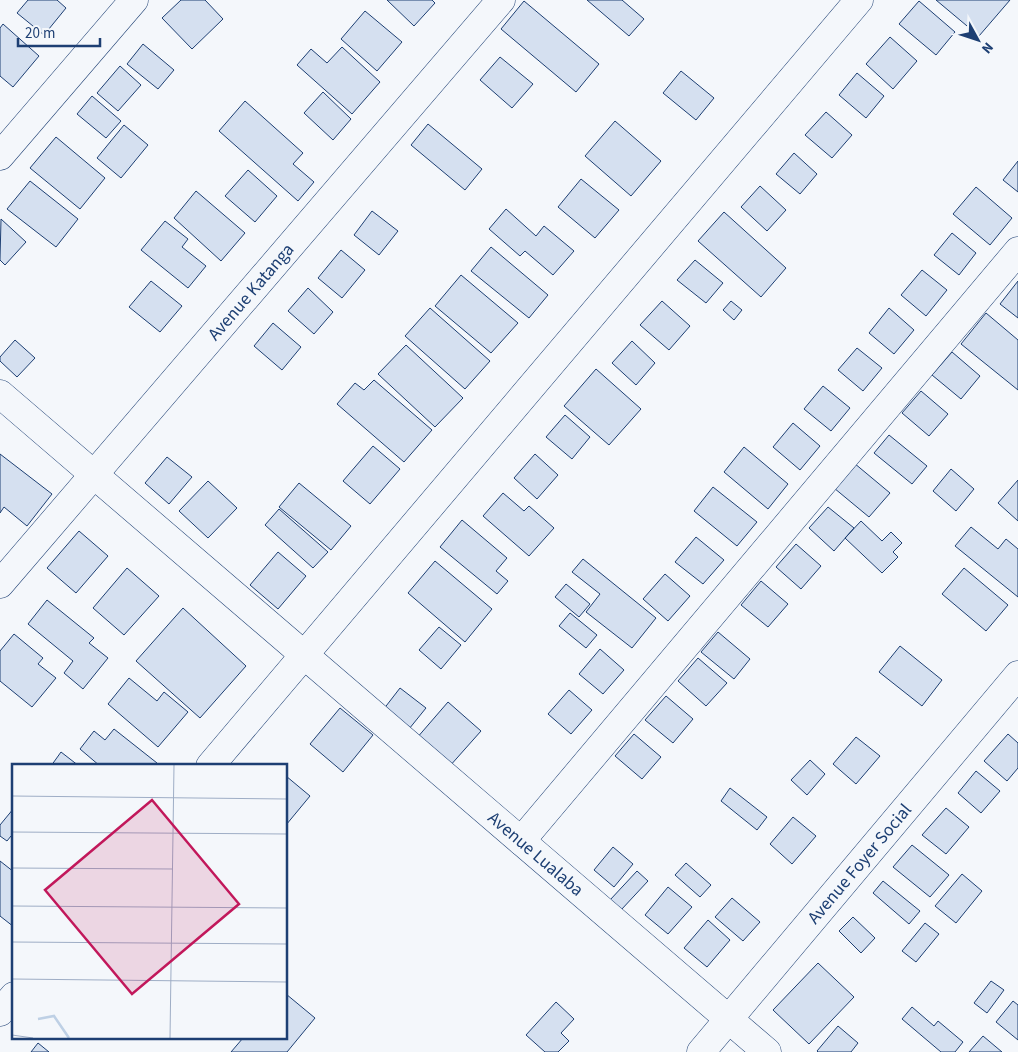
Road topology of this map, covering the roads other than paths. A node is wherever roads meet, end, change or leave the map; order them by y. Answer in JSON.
{"nodes":[{"id":1,"x":134,"y":0,"type":"edge"},
{"id":2,"x":502,"y":0,"type":"edge"},
{"id":3,"x":859,"y":0,"type":"edge"},
{"id":4,"x":0,"y":156,"type":"edge"},
{"id":5,"x":1018,"y":251,"type":"edge"},
{"id":6,"x":0,"y":394,"type":"edge"},
{"id":7,"x":93,"y":474,"type":"junction"},
{"id":8,"x":0,"y":584,"type":"edge"},
{"id":9,"x":304,"y":655,"type":"junction"},
{"id":10,"x":1018,"y":675,"type":"edge"},
{"id":11,"x":212,"y":764,"type":"edge"},
{"id":12,"x":521,"y":842,"type":"junction"},
{"id":13,"x":12,"y":998,"type":"edge"},
{"id":14,"x":0,"y":1012,"type":"edge"},
{"id":15,"x":730,"y":1019,"type":"junction"},
{"id":16,"x":701,"y":1052,"type":"edge"},
{"id":17,"x":767,"y":1052,"type":"edge"}],
"edges":[{"from":1,"to":4,"type":"street"},
{"from":2,"to":7,"type":"street","name":"Avenue Katanga"},
{"from":3,"to":9,"type":"street"},
{"from":5,"to":12,"type":"street"},
{"from":6,"to":7,"type":"street","name":"Avenue Lualaba"},
{"from":7,"to":8,"type":"street","name":"Avenue Katanga"},
{"from":7,"to":9,"type":"street","name":"Avenue Lualaba"},
{"from":9,"to":11,"type":"street"},
{"from":9,"to":12,"type":"street","name":"Avenue Lualaba"},
{"from":10,"to":15,"type":"street","name":"Avenue Foyer Social"},
{"from":12,"to":15,"type":"street","name":"Avenue Lualaba"},
{"from":13,"to":14,"type":"street"},
{"from":15,"to":16,"type":"street","name":"Avenue Foyer Social"},
{"from":15,"to":17,"type":"street","name":"Avenue Lualaba"}]}
